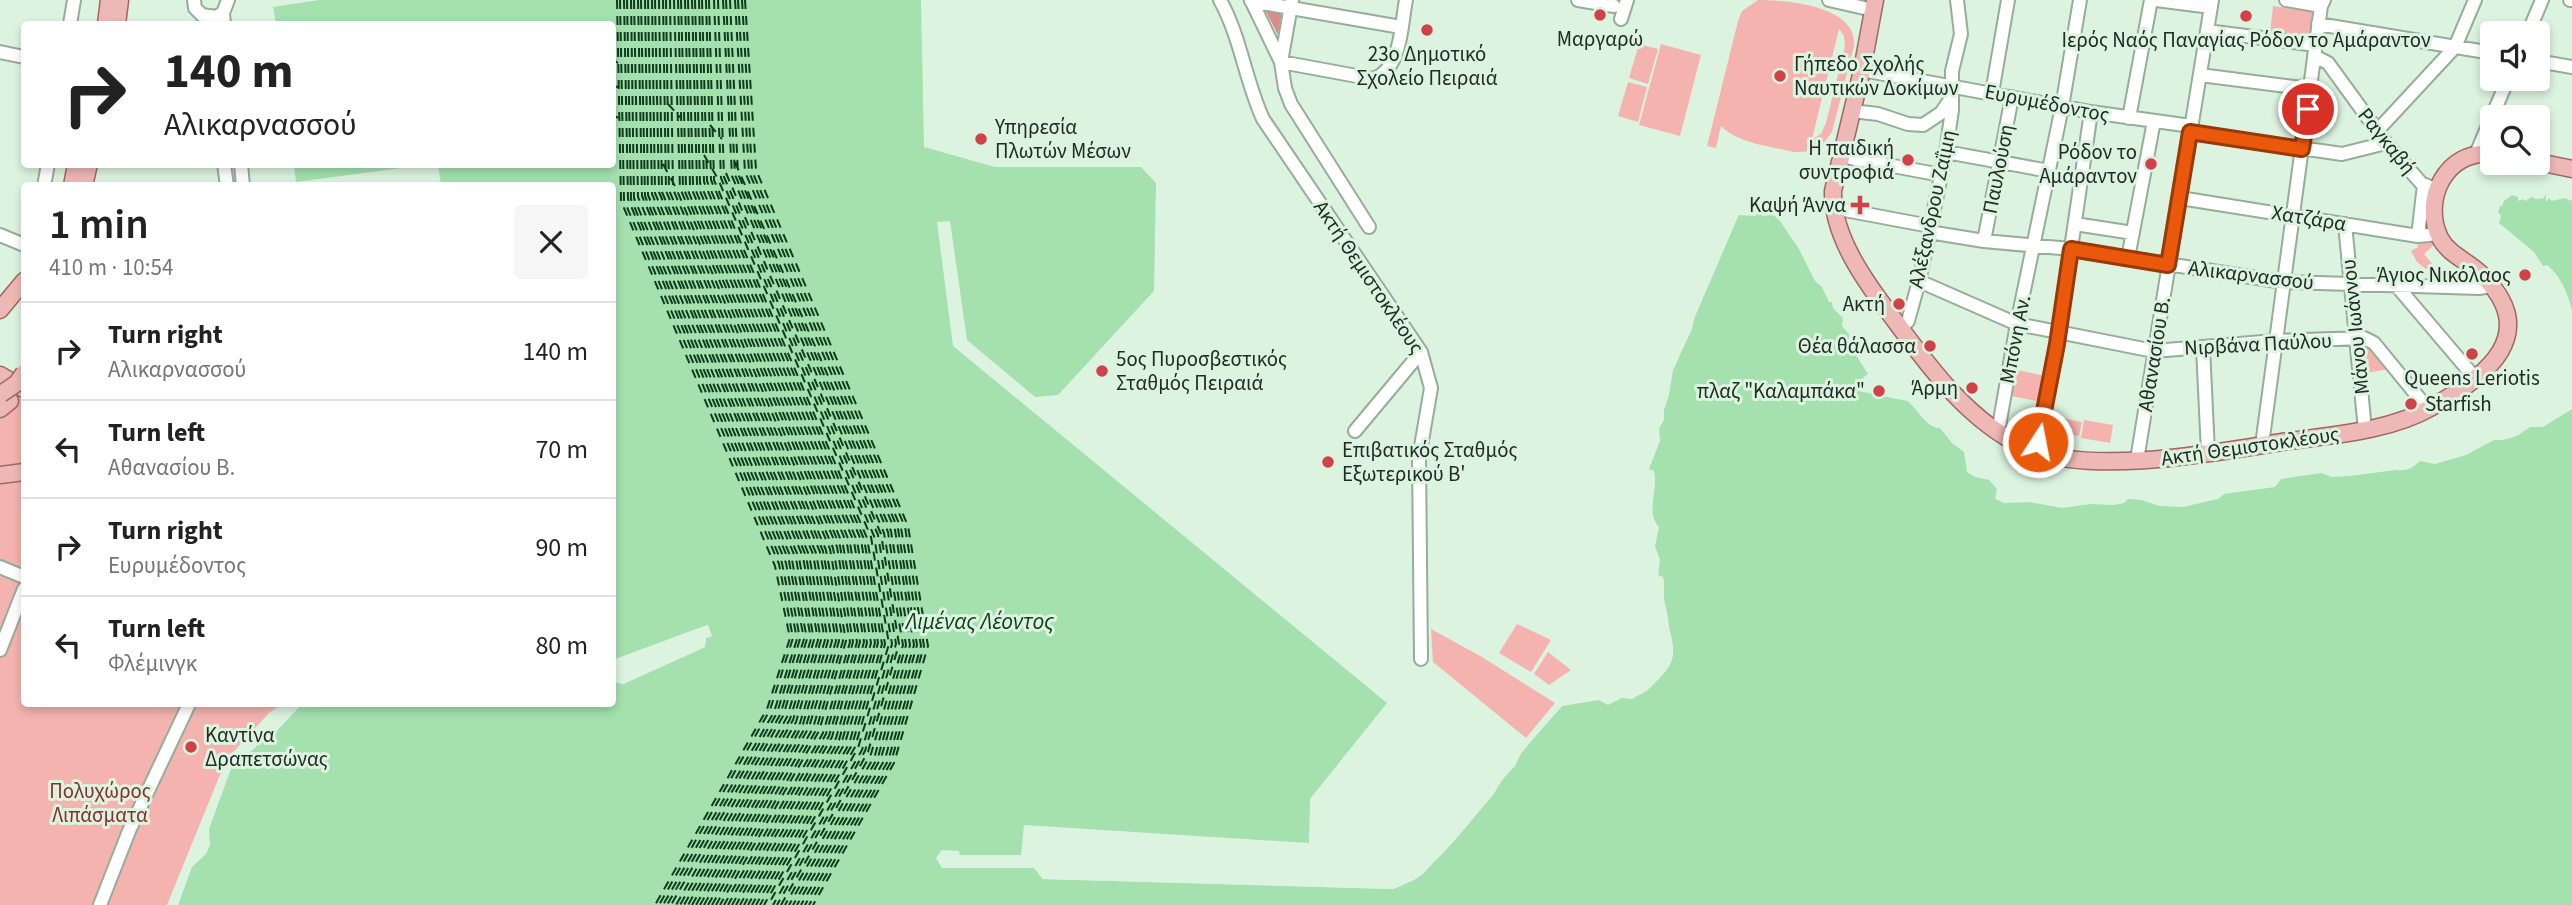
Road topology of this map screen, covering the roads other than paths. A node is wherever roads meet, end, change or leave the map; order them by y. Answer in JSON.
{"nodes":[{"id":1,"x":74,"y":0,"type":"edge"},
{"id":2,"x":109,"y":0,"type":"edge"},
{"id":3,"x":120,"y":0,"type":"edge"},
{"id":4,"x":194,"y":0,"type":"edge"},
{"id":5,"x":1220,"y":0,"type":"edge"},
{"id":6,"x":1406,"y":0,"type":"edge"},
{"id":7,"x":1578,"y":0,"type":"edge"},
{"id":8,"x":1627,"y":0,"type":"edge"},
{"id":9,"x":1829,"y":0,"type":"edge"},
{"id":10,"x":1957,"y":0,"type":"edge"},
{"id":11,"x":2008,"y":0,"type":"edge"},
{"id":12,"x":2080,"y":0,"type":"edge"},
{"id":13,"x":2154,"y":0,"type":"edge"},
{"id":14,"x":2286,"y":0,"type":"edge"},
{"id":15,"x":2475,"y":0,"type":"edge"},
{"id":16,"x":2542,"y":0,"type":"edge"},
{"id":17,"x":1251,"y":1,"type":"edge"},
{"id":18,"x":1615,"y":3,"type":"edge"},
{"id":19,"x":2211,"y":3,"type":"edge"},
{"id":20,"x":2323,"y":3,"type":"edge"},
{"id":21,"x":1291,"y":4,"type":"edge"},
{"id":22,"x":1874,"y":5,"type":"edge"},
{"id":23,"x":225,"y":12,"type":"edge"},
{"id":24,"x":202,"y":20,"type":"edge"},
{"id":25,"x":70,"y":21,"type":"edge"},
{"id":26,"x":106,"y":21,"type":"edge"},
{"id":27,"x":117,"y":21,"type":"edge"},
{"id":28,"x":2533,"y":21,"type":"edge"},
{"id":29,"x":2318,"y":24,"type":"junction"},
{"id":30,"x":1401,"y":27,"type":"junction"},
{"id":31,"x":2207,"y":30,"type":"junction"},
{"id":32,"x":2455,"y":47,"type":"junction"},
{"id":33,"x":2315,"y":50,"type":"junction"},
{"id":34,"x":2480,"y":51,"type":"edge"},
{"id":35,"x":0,"y":52,"type":"edge"},
{"id":36,"x":21,"y":56,"type":"edge"},
{"id":37,"x":1281,"y":62,"type":"junction"},
{"id":38,"x":2550,"y":63,"type":"edge"},
{"id":39,"x":2572,"y":67,"type":"edge"},
{"id":40,"x":1862,"y":70,"type":"junction"},
{"id":41,"x":2200,"y":75,"type":"junction"},
{"id":42,"x":2310,"y":89,"type":"junction"},
{"id":43,"x":1952,"y":91,"type":"junction"},
{"id":44,"x":1992,"y":93,"type":"junction"},
{"id":45,"x":2012,"y":97,"type":"junction"},
{"id":46,"x":2062,"y":107,"type":"junction"},
{"id":47,"x":1852,"y":111,"type":"junction"},
{"id":48,"x":2091,"y":112,"type":"junction"},
{"id":49,"x":2129,"y":118,"type":"junction"},
{"id":50,"x":2154,"y":121,"type":"junction"},
{"id":51,"x":2191,"y":129,"type":"junction"},
{"id":52,"x":2377,"y":131,"type":"junction"},
{"id":53,"x":2386,"y":144,"type":"junction"},
{"id":54,"x":2302,"y":149,"type":"junction"},
{"id":55,"x":1946,"y":152,"type":"junction"},
{"id":56,"x":2480,"y":155,"type":"edge"},
{"id":57,"x":1840,"y":156,"type":"junction"},
{"id":58,"x":1999,"y":162,"type":"junction"},
{"id":59,"x":2550,"y":164,"type":"edge"},
{"id":60,"x":2572,"y":169,"type":"edge"},
{"id":61,"x":2049,"y":171,"type":"junction"},
{"id":62,"x":1941,"y":175,"type":"junction"},
{"id":63,"x":2430,"y":187,"type":"junction"},
{"id":64,"x":2180,"y":198,"type":"junction"},
{"id":65,"x":1834,"y":208,"type":"junction"},
{"id":66,"x":2293,"y":215,"type":"junction"},
{"id":67,"x":2075,"y":224,"type":"junction"},
{"id":68,"x":2345,"y":224,"type":"junction"},
{"id":69,"x":1369,"y":228,"type":"dead end"},
{"id":70,"x":1929,"y":229,"type":"junction"},
{"id":71,"x":2133,"y":233,"type":"junction"},
{"id":72,"x":2439,"y":234,"type":"junction"},
{"id":73,"x":0,"y":235,"type":"edge"},
{"id":74,"x":2418,"y":236,"type":"junction"},
{"id":75,"x":1984,"y":241,"type":"junction"},
{"id":76,"x":21,"y":244,"type":"edge"},
{"id":77,"x":2033,"y":246,"type":"junction"},
{"id":78,"x":2071,"y":249,"type":"junction"},
{"id":79,"x":2128,"y":258,"type":"junction"},
{"id":80,"x":2168,"y":265,"type":"junction"},
{"id":81,"x":1919,"y":281,"type":"junction"},
{"id":82,"x":2283,"y":282,"type":"junction"},
{"id":83,"x":21,"y":285,"type":"edge"},
{"id":84,"x":2351,"y":285,"type":"junction"},
{"id":85,"x":2396,"y":285,"type":"junction"},
{"id":86,"x":2491,"y":286,"type":"junction"},
{"id":87,"x":0,"y":310,"type":"edge"},
{"id":88,"x":2017,"y":324,"type":"junction"},
{"id":89,"x":1901,"y":330,"type":"junction"},
{"id":90,"x":2058,"y":333,"type":"junction"},
{"id":91,"x":2357,"y":339,"type":"junction"},
{"id":92,"x":2275,"y":341,"type":"junction"},
{"id":93,"x":2203,"y":347,"type":"junction"},
{"id":94,"x":2154,"y":351,"type":"junction"},
{"id":95,"x":1421,"y":352,"type":"junction"},
{"id":96,"x":0,"y":374,"type":"edge"},
{"id":97,"x":21,"y":377,"type":"edge"},
{"id":98,"x":2475,"y":378,"type":"junction"},
{"id":99,"x":21,"y":387,"type":"edge"},
{"id":100,"x":21,"y":391,"type":"edge"},
{"id":101,"x":3,"y":400,"type":"edge"},
{"id":102,"x":2428,"y":409,"type":"junction"},
{"id":103,"x":2365,"y":430,"type":"junction"},
{"id":104,"x":1354,"y":431,"type":"dead end"},
{"id":105,"x":1998,"y":432,"type":"junction"},
{"id":106,"x":2262,"y":445,"type":"junction"},
{"id":107,"x":2036,"y":452,"type":"junction"},
{"id":108,"x":2208,"y":453,"type":"junction"},
{"id":109,"x":2137,"y":460,"type":"junction"},
{"id":110,"x":21,"y":471,"type":"edge"},
{"id":111,"x":0,"y":474,"type":"edge"},
{"id":112,"x":0,"y":567,"type":"edge"},
{"id":113,"x":21,"y":576,"type":"edge"},
{"id":114,"x":21,"y":597,"type":"edge"},
{"id":115,"x":0,"y":650,"type":"edge"},
{"id":116,"x":1421,"y":659,"type":"dead end"},
{"id":117,"x":188,"y":707,"type":"edge"},
{"id":118,"x":100,"y":905,"type":"edge"}],
"edges":[{"from":1,"to":25,"type":"street"},
{"from":2,"to":26,"type":"main road"},
{"from":3,"to":27,"type":"main road"},
{"from":4,"to":24,"type":"street"},
{"from":5,"to":95,"type":"street","name":"Ακτή Θεμιστοκλέους"},
{"from":6,"to":30,"type":"street"},
{"from":7,"to":18,"type":"street"},
{"from":8,"to":18,"type":"street"},
{"from":9,"to":22,"type":"street"},
{"from":10,"to":43,"type":"street","name":"Αλέξανδρου Ζαΐμη"},
{"from":11,"to":44,"type":"street"},
{"from":12,"to":46,"type":"street","name":"Μπόνη Αν."},
{"from":13,"to":19,"type":"street"},
{"from":13,"to":49,"type":"street"},
{"from":14,"to":20,"type":"street"},
{"from":15,"to":32,"type":"street"},
{"from":16,"to":28,"type":"street"},
{"from":17,"to":21,"type":"street"},
{"from":17,"to":37,"type":"street"},
{"from":19,"to":31,"type":"street","name":"Αθανασίου Β."},
{"from":20,"to":29,"type":"street"},
{"from":21,"to":30,"type":"street"},
{"from":21,"to":37,"type":"street"},
{"from":22,"to":40,"type":"main road"},
{"from":23,"to":24,"type":"street"},
{"from":29,"to":32,"type":"street"},
{"from":29,"to":33,"type":"street"},
{"from":30,"to":37,"type":"street"},
{"from":31,"to":33,"type":"street"},
{"from":31,"to":41,"type":"street","name":"Αθανασίου Β."},
{"from":32,"to":34,"type":"street"},
{"from":32,"to":52,"type":"street"},
{"from":33,"to":42,"type":"street"},
{"from":33,"to":52,"type":"street","name":"Ραγκαβή"},
{"from":35,"to":36,"type":"street"},
{"from":37,"to":69,"type":"street"},
{"from":38,"to":39,"type":"street"},
{"from":40,"to":43,"type":"street","name":"Ευρυμέδοντος"},
{"from":40,"to":47,"type":"main road"},
{"from":41,"to":42,"type":"street"},
{"from":41,"to":51,"type":"street","name":"Αθανασίου Β."},
{"from":42,"to":54,"type":"street"},
{"from":43,"to":44,"type":"street","name":"Ευρυμέδοντος"},
{"from":43,"to":47,"type":"street"},
{"from":43,"to":55,"type":"street","name":"Αλέξανδρου Ζαΐμη"},
{"from":44,"to":45,"type":"street","name":"Ευρυμέδοντος"},
{"from":45,"to":46,"type":"street","name":"Ευρυμέδοντος"},
{"from":45,"to":58,"type":"street","name":"Παυλούση"},
{"from":46,"to":48,"type":"street","name":"Ευρυμέδοντος"},
{"from":46,"to":61,"type":"street","name":"Μπόνη Αν."},
{"from":47,"to":57,"type":"main road"},
{"from":48,"to":49,"type":"street","name":"Ευρυμέδοντος"},
{"from":48,"to":67,"type":"street"},
{"from":49,"to":50,"type":"street","name":"Ευρυμέδοντος"},
{"from":50,"to":51,"type":"street","name":"Ευρυμέδοντος"},
{"from":50,"to":71,"type":"street"},
{"from":51,"to":54,"type":"street","name":"Ευρυμέδοντος"},
{"from":51,"to":64,"type":"street","name":"Αθανασίου Β."},
{"from":52,"to":53,"type":"street","name":"Ραγκαβή"},
{"from":53,"to":54,"type":"street","name":"Ευρυμέδοντος"},
{"from":53,"to":63,"type":"street","name":"Ραγκαβή"},
{"from":54,"to":66,"type":"street"},
{"from":55,"to":58,"type":"street"},
{"from":55,"to":62,"type":"street","name":"Αλέξανδρου Ζαΐμη"},
{"from":56,"to":63,"type":"main road"},
{"from":57,"to":62,"type":"street"},
{"from":57,"to":65,"type":"main road"},
{"from":58,"to":61,"type":"street"},
{"from":58,"to":75,"type":"street","name":"Παυλούση"},
{"from":59,"to":60,"type":"main road"},
{"from":61,"to":77,"type":"street","name":"Μπόνη Αν."},
{"from":62,"to":70,"type":"street","name":"Αλέξανδρου Ζαΐμη"},
{"from":63,"to":72,"type":"main road"},
{"from":63,"to":74,"type":"street"},
{"from":64,"to":66,"type":"street","name":"Χατζάρα"},
{"from":64,"to":80,"type":"street","name":"Αθανασίου Β."},
{"from":65,"to":70,"type":"street","name":"Αλικαρνασσού"},
{"from":65,"to":89,"type":"main road","name":"Ακτή Θεμιστοκλέους"},
{"from":66,"to":68,"type":"street","name":"Χατζάρα"},
{"from":66,"to":82,"type":"street"},
{"from":67,"to":71,"type":"street"},
{"from":67,"to":78,"type":"street"},
{"from":68,"to":74,"type":"street","name":"Χατζάρα"},
{"from":68,"to":84,"type":"street","name":"Μάνου Ιωάννου"},
{"from":70,"to":75,"type":"street","name":"Αλικαρνασσού"},
{"from":70,"to":81,"type":"street","name":"Αλέξανδρου Ζαΐμη"},
{"from":71,"to":79,"type":"street"},
{"from":72,"to":74,"type":"street","name":"Χατζάρα"},
{"from":72,"to":86,"type":"main road","name":"Ακτή Θεμιστοκλέους"},
{"from":73,"to":76,"type":"street"},
{"from":75,"to":77,"type":"street","name":"Αλικαρνασσού"},
{"from":77,"to":78,"type":"street","name":"Αλικαρνασσού"},
{"from":77,"to":88,"type":"street","name":"Μπόνη Αν."},
{"from":78,"to":79,"type":"street","name":"Αλικαρνασσού"},
{"from":78,"to":90,"type":"street"},
{"from":79,"to":80,"type":"street","name":"Αλικαρνασσού"},
{"from":80,"to":82,"type":"street","name":"Αλικαρνασσού"},
{"from":80,"to":94,"type":"street","name":"Αθανασίου Β."},
{"from":81,"to":88,"type":"street","name":"Νιρβάνα Παύλου"},
{"from":81,"to":89,"type":"street","name":"Αλέξανδρου Ζαΐμη"},
{"from":82,"to":84,"type":"street","name":"Αλικαρνασσού"},
{"from":82,"to":92,"type":"street"},
{"from":83,"to":87,"type":"main road"},
{"from":84,"to":85,"type":"street","name":"Αλικαρνασσού"},
{"from":84,"to":91,"type":"street","name":"Μάνου Ιωάννου"},
{"from":85,"to":86,"type":"street","name":"Αλικαρνασσού"},
{"from":85,"to":98,"type":"street"},
{"from":86,"to":98,"type":"main road","name":"Ακτή Θεμιστοκλέους"},
{"from":88,"to":90,"type":"street","name":"Νιρβάνα Παύλου"},
{"from":88,"to":105,"type":"street","name":"Μπόνη Αν."},
{"from":89,"to":105,"type":"main road","name":"Ακτή Θεμιστοκλέους"},
{"from":90,"to":94,"type":"street","name":"Νιρβάνα Παύλου"},
{"from":90,"to":107,"type":"street"},
{"from":91,"to":92,"type":"street","name":"Νιρβάνα Παύλου"},
{"from":91,"to":102,"type":"street"},
{"from":91,"to":103,"type":"street","name":"Μάνου Ιωάννου"},
{"from":92,"to":93,"type":"street","name":"Νιρβάνα Παύλου"},
{"from":92,"to":106,"type":"street"},
{"from":93,"to":94,"type":"street","name":"Νιρβάνα Παύλου"},
{"from":93,"to":108,"type":"street"},
{"from":94,"to":109,"type":"street","name":"Αθανασίου Β."},
{"from":95,"to":104,"type":"street"},
{"from":95,"to":116,"type":"street","name":"Ακτή Θεμιστοκλέους"},
{"from":96,"to":99,"type":"main road"},
{"from":97,"to":101,"type":"main road","bridge":true},
{"from":98,"to":102,"type":"main road","name":"Ακτή Θεμιστοκλέους"},
{"from":100,"to":101,"type":"main road"},
{"from":102,"to":103,"type":"main road","name":"Ακτή Θεμιστοκλέους"},
{"from":103,"to":106,"type":"main road","name":"Ακτή Θεμιστοκλέους"},
{"from":105,"to":107,"type":"main road","name":"Ακτή Θεμιστοκλέους"},
{"from":106,"to":108,"type":"main road","name":"Ακτή Θεμιστοκλέους"},
{"from":107,"to":109,"type":"main road","name":"Ακτή Θεμιστοκλέους"},
{"from":108,"to":109,"type":"main road","name":"Ακτή Θεμιστοκλέους"},
{"from":110,"to":111,"type":"main road"},
{"from":112,"to":113,"type":"street"},
{"from":114,"to":115,"type":"street"},
{"from":117,"to":118,"type":"street"}]}
